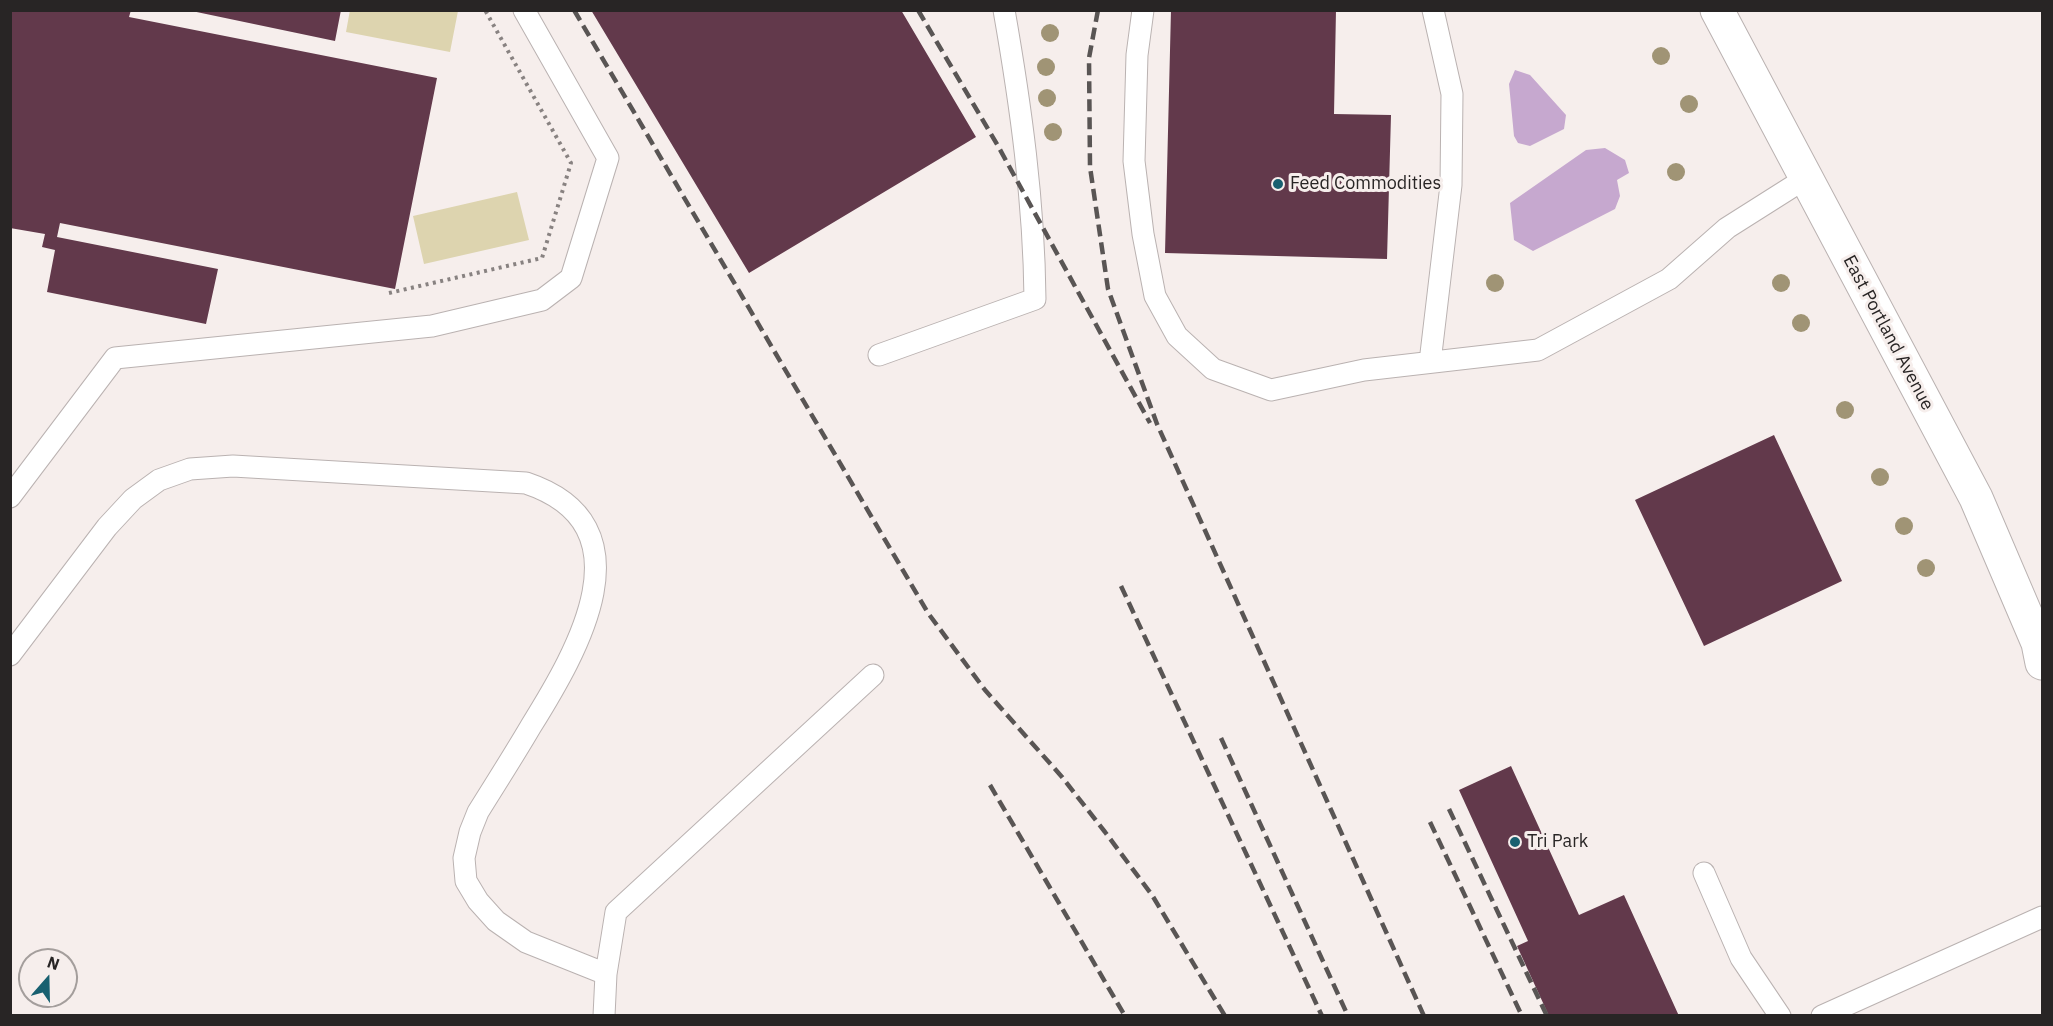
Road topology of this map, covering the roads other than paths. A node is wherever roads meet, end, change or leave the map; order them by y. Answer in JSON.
{"nodes":[{"id":1,"x":524,"y":10,"type":"edge"},
{"id":2,"x":1004,"y":10,"type":"edge"},
{"id":3,"x":1143,"y":10,"type":"edge"},
{"id":4,"x":1433,"y":10,"type":"edge"},
{"id":5,"x":1717,"y":10,"type":"edge"},
{"id":6,"x":1806,"y":178,"type":"junction"},
{"id":7,"x":879,"y":355,"type":"dead end"},
{"id":8,"x":1430,"y":363,"type":"junction"},
{"id":9,"x":10,"y":497,"type":"edge"},
{"id":10,"x":10,"y":655,"type":"edge"},
{"id":11,"x":2043,"y":663,"type":"edge"},
{"id":12,"x":873,"y":675,"type":"dead end"},
{"id":13,"x":1704,"y":873,"type":"dead end"},
{"id":14,"x":2043,"y":917,"type":"edge"},
{"id":15,"x":606,"y":974,"type":"junction"},
{"id":16,"x":603,"y":1016,"type":"edge"},
{"id":17,"x":1780,"y":1016,"type":"edge"},
{"id":18,"x":1822,"y":1016,"type":"edge"}],
"edges":[{"from":1,"to":9,"type":"lane"},
{"from":2,"to":7,"type":"lane"},
{"from":3,"to":8,"type":"lane"},
{"from":4,"to":8,"type":"lane"},
{"from":5,"to":6,"type":"street","name":"East Portland Avenue"},
{"from":6,"to":8,"type":"lane"},
{"from":6,"to":11,"type":"street","name":"East Portland Avenue"},
{"from":10,"to":15,"type":"lane"},
{"from":12,"to":15,"type":"lane"},
{"from":13,"to":17,"type":"lane"},
{"from":14,"to":18,"type":"lane"},
{"from":15,"to":16,"type":"lane"}]}
